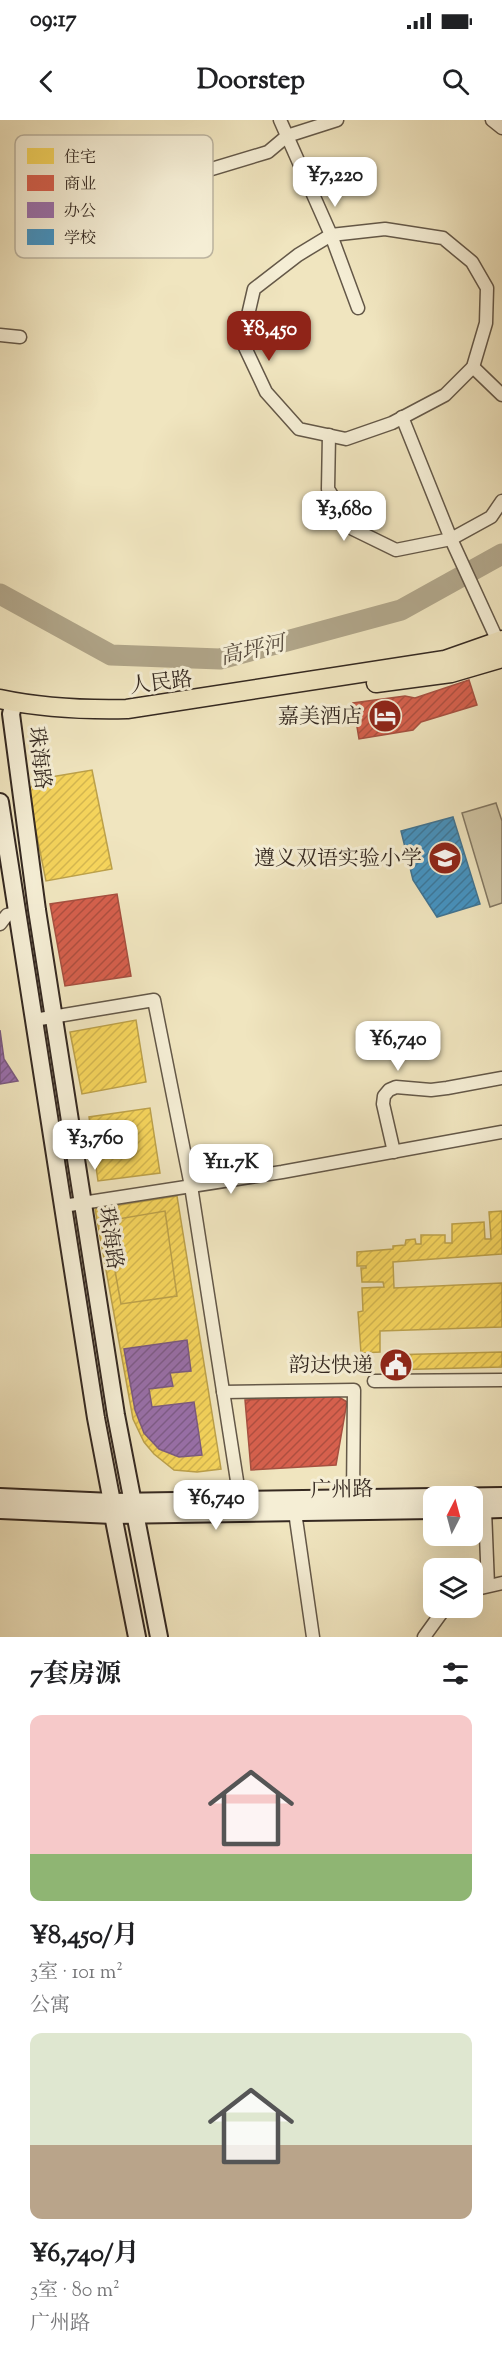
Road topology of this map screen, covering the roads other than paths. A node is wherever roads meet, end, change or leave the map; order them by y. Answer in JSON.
{"nodes":[{"id":1,"x":280,"y":120,"type":"edge"},
{"id":2,"x":337,"y":120,"type":"edge"},
{"id":3,"x":492,"y":120,"type":"edge"},
{"id":4,"x":502,"y":128,"type":"edge"},
{"id":5,"x":287,"y":136,"type":"junction"},
{"id":6,"x":213,"y":169,"type":"edge"},
{"id":7,"x":331,"y":235,"type":"junction"},
{"id":8,"x":358,"y":309,"type":"dead end"},
{"id":9,"x":0,"y":334,"type":"edge"},
{"id":10,"x":20,"y":338,"type":"dead end"},
{"id":11,"x":473,"y":367,"type":"junction"},
{"id":12,"x":502,"y":394,"type":"edge"},
{"id":13,"x":402,"y":417,"type":"junction"},
{"id":14,"x":328,"y":435,"type":"junction"},
{"id":15,"x":502,"y":501,"type":"edge"},
{"id":16,"x":451,"y":539,"type":"junction"},
{"id":17,"x":501,"y":648,"type":"edge"},
{"id":18,"x":6,"y":707,"type":"edge"},
{"id":19,"x":0,"y":802,"type":"edge"},
{"id":20,"x":17,"y":913,"type":"junction"},
{"id":21,"x":0,"y":924,"type":"edge"},
{"id":22,"x":53,"y":1017,"type":"junction"},
{"id":23,"x":34,"y":1020,"type":"junction"},
{"id":24,"x":502,"y":1078,"type":"edge"},
{"id":25,"x":502,"y":1132,"type":"edge"},
{"id":26,"x":394,"y":1152,"type":"junction"},
{"id":27,"x":191,"y":1186,"type":"junction"},
{"id":28,"x":82,"y":1203,"type":"junction"},
{"id":29,"x":63,"y":1206,"type":"junction"},
{"id":30,"x":502,"y":1380,"type":"edge"},
{"id":31,"x":374,"y":1381,"type":"dead end"},
{"id":32,"x":223,"y":1392,"type":"junction"},
{"id":33,"x":483,"y":1496,"type":"edge"},
{"id":34,"x":502,"y":1496,"type":"edge"},
{"id":35,"x":0,"y":1497,"type":"edge"},
{"id":36,"x":423,"y":1497,"type":"edge"},
{"id":37,"x":353,"y":1498,"type":"junction"},
{"id":38,"x":240,"y":1500,"type":"junction"},
{"id":39,"x":112,"y":1508,"type":"junction"},
{"id":40,"x":135,"y":1508,"type":"junction"},
{"id":41,"x":0,"y":1510,"type":"edge"},
{"id":42,"x":423,"y":1510,"type":"edge"},
{"id":43,"x":487,"y":1510,"type":"edge"},
{"id":44,"x":295,"y":1512,"type":"junction"},
{"id":45,"x":502,"y":1583,"type":"edge"},
{"id":46,"x":488,"y":1585,"type":"junction"},
{"id":47,"x":483,"y":1587,"type":"edge"},
{"id":48,"x":438,"y":1618,"type":"edge"},
{"id":49,"x":137,"y":1637,"type":"edge"},
{"id":50,"x":159,"y":1637,"type":"edge"},
{"id":51,"x":313,"y":1637,"type":"edge"},
{"id":52,"x":424,"y":1637,"type":"edge"}],
"edges":[{"from":1,"to":5,"type":"street"},
{"from":2,"to":5,"type":"street"},
{"from":3,"to":4,"type":"street"},
{"from":5,"to":6,"type":"street"},
{"from":5,"to":7,"type":"street"},
{"from":7,"to":8,"type":"street"},
{"from":7,"to":11,"type":"street"},
{"from":7,"to":14,"type":"street"},
{"from":9,"to":10,"type":"street"},
{"from":11,"to":12,"type":"street"},
{"from":11,"to":13,"type":"street"},
{"from":13,"to":14,"type":"street"},
{"from":13,"to":16,"type":"street"},
{"from":14,"to":16,"type":"street"},
{"from":15,"to":16,"type":"street"},
{"from":16,"to":17,"type":"street"},
{"from":17,"to":18,"type":"main road","name":"人民路"},
{"from":18,"to":22,"type":"street","name":"珠海路"},
{"from":19,"to":20,"type":"street","name":"珠海路"},
{"from":20,"to":21,"type":"street"},
{"from":20,"to":23,"type":"street","name":"珠海路"},
{"from":22,"to":23,"type":"street"},
{"from":22,"to":27,"type":"street"},
{"from":22,"to":28,"type":"street","name":"珠海路"},
{"from":23,"to":29,"type":"street","name":"珠海路"},
{"from":24,"to":26,"type":"street"},
{"from":25,"to":26,"type":"street"},
{"from":26,"to":27,"type":"street"},
{"from":27,"to":28,"type":"street"},
{"from":27,"to":32,"type":"street"},
{"from":28,"to":29,"type":"street"},
{"from":28,"to":40,"type":"street","name":"珠海路"},
{"from":29,"to":39,"type":"street","name":"珠海路"},
{"from":30,"to":31,"type":"street"},
{"from":32,"to":37,"type":"street"},
{"from":32,"to":38,"type":"street"},
{"from":33,"to":34,"type":"street"},
{"from":35,"to":39,"type":"street","name":"广州路"},
{"from":36,"to":37,"type":"street","name":"广州路"},
{"from":37,"to":38,"type":"street","name":"广州路"},
{"from":38,"to":40,"type":"street","name":"广州路"},
{"from":39,"to":40,"type":"street","name":"广州路"},
{"from":39,"to":41,"type":"street","name":"广州路"},
{"from":39,"to":49,"type":"street","name":"珠海路"},
{"from":40,"to":44,"type":"street","name":"广州路"},
{"from":40,"to":50,"type":"street","name":"珠海路"},
{"from":42,"to":44,"type":"street","name":"广州路"},
{"from":43,"to":46,"type":"street"},
{"from":44,"to":51,"type":"street"},
{"from":45,"to":46,"type":"street"},
{"from":46,"to":47,"type":"street"},
{"from":48,"to":52,"type":"street"}]}
